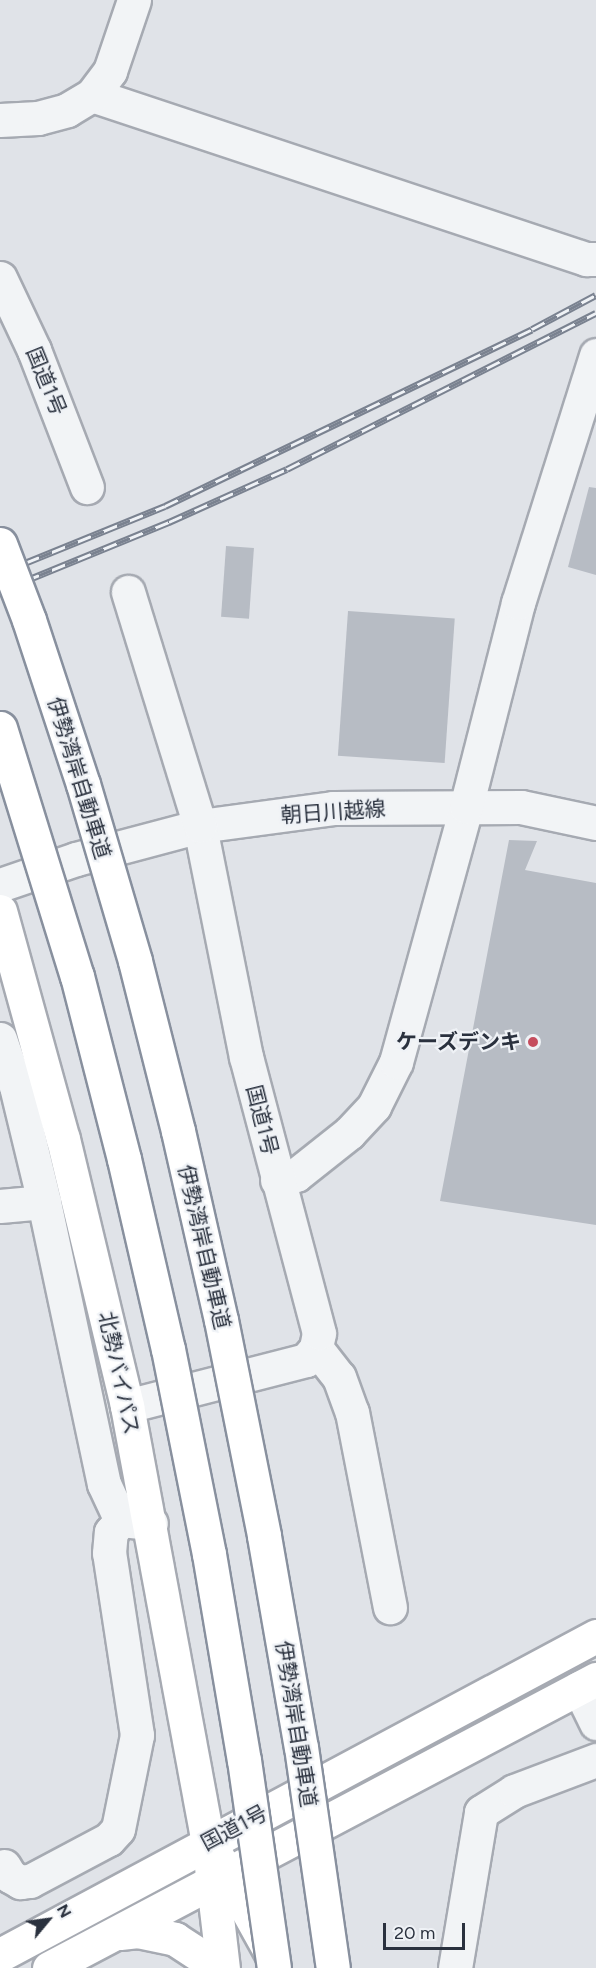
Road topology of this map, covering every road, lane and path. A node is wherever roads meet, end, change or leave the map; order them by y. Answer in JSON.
{"nodes":[{"id":1,"x":134,"y":0,"type":"edge"},
{"id":2,"x":92,"y":95,"type":"junction"},
{"id":3,"x":0,"y":120,"type":"edge"},
{"id":4,"x":596,"y":259,"type":"edge"},
{"id":5,"x":0,"y":278,"type":"edge"},
{"id":6,"x":596,"y":355,"type":"edge"},
{"id":7,"x":87,"y":487,"type":"dead end"},
{"id":8,"x":0,"y":544,"type":"edge"},
{"id":9,"x":128,"y":592,"type":"dead end"},
{"id":10,"x":0,"y":728,"type":"edge"},
{"id":11,"x":466,"y":807,"type":"junction"},
{"id":12,"x":596,"y":823,"type":"edge"},
{"id":13,"x":200,"y":826,"type":"junction"},
{"id":14,"x":0,"y":885,"type":"edge"},
{"id":15,"x":0,"y":911,"type":"edge"},
{"id":16,"x":0,"y":1039,"type":"edge"},
{"id":17,"x":277,"y":1180,"type":"junction"},
{"id":18,"x":44,"y":1202,"type":"junction"},
{"id":19,"x":0,"y":1206,"type":"edge"},
{"id":20,"x":316,"y":1348,"type":"junction"},
{"id":21,"x":127,"y":1406,"type":"junction"},
{"id":22,"x":136,"y":1521,"type":"junction"},
{"id":23,"x":390,"y":1607,"type":"dead end"},
{"id":24,"x":596,"y":1636,"type":"edge"},
{"id":25,"x":587,"y":1684,"type":"edge"},
{"id":26,"x":596,"y":1723,"type":"edge"},
{"id":27,"x":596,"y":1760,"type":"edge"},
{"id":28,"x":208,"y":1841,"type":"junction"},
{"id":29,"x":4,"y":1866,"type":"dead end"},
{"id":30,"x":221,"y":1879,"type":"junction"},
{"id":31,"x":118,"y":1934,"type":"junction"},
{"id":32,"x":0,"y":1955,"type":"edge"},
{"id":33,"x":49,"y":1968,"type":"edge"},
{"id":34,"x":212,"y":1968,"type":"edge"},
{"id":35,"x":223,"y":1968,"type":"edge"},
{"id":36,"x":274,"y":1968,"type":"edge"},
{"id":37,"x":279,"y":1968,"type":"edge"},
{"id":38,"x":333,"y":1968,"type":"edge"},
{"id":39,"x":455,"y":1968,"type":"edge"}],
"edges":[{"from":1,"to":2,"type":"street"},
{"from":2,"to":3,"type":"street"},
{"from":2,"to":4,"type":"street"},
{"from":5,"to":7,"type":"street","name":"国道1号"},
{"from":6,"to":11,"type":"street"},
{"from":8,"to":38,"type":"highway","name":"伊勢湾岸自動車道","bridge":true},
{"from":9,"to":13,"type":"street","name":"国道1号"},
{"from":10,"to":36,"type":"highway","bridge":true},
{"from":11,"to":12,"type":"street","name":"朝日川越線"},
{"from":11,"to":13,"type":"street","name":"朝日川越線"},
{"from":11,"to":17,"type":"street"},
{"from":13,"to":14,"type":"street"},
{"from":13,"to":17,"type":"street","name":"国道1号"},
{"from":15,"to":21,"type":"highway","name":"北勢バイパス"},
{"from":16,"to":18,"type":"street"},
{"from":17,"to":20,"type":"street","name":"国道1号"},
{"from":18,"to":19,"type":"street"},
{"from":18,"to":22,"type":"street"},
{"from":20,"to":21,"type":"street"},
{"from":20,"to":23,"type":"street"},
{"from":21,"to":22,"type":"highway","name":"北勢バイパス"},
{"from":22,"to":28,"type":"highway","name":"北勢バイパス"},
{"from":22,"to":29,"type":"street"},
{"from":24,"to":28,"type":"highway","name":"国道1号"},
{"from":25,"to":26,"type":"street"},
{"from":25,"to":30,"type":"highway","name":"国道1号"},
{"from":27,"to":39,"type":"street"},
{"from":28,"to":30,"type":"highway","name":"北勢バイパス"},
{"from":28,"to":32,"type":"highway","name":"国道1号"},
{"from":30,"to":31,"type":"highway","name":"国道1号"},
{"from":30,"to":35,"type":"highway","name":"北勢バイパス"},
{"from":30,"to":37,"type":"highway","name":"北勢バイパス"},
{"from":31,"to":33,"type":"highway","name":"国道1号"},
{"from":31,"to":34,"type":"highway"}]}
